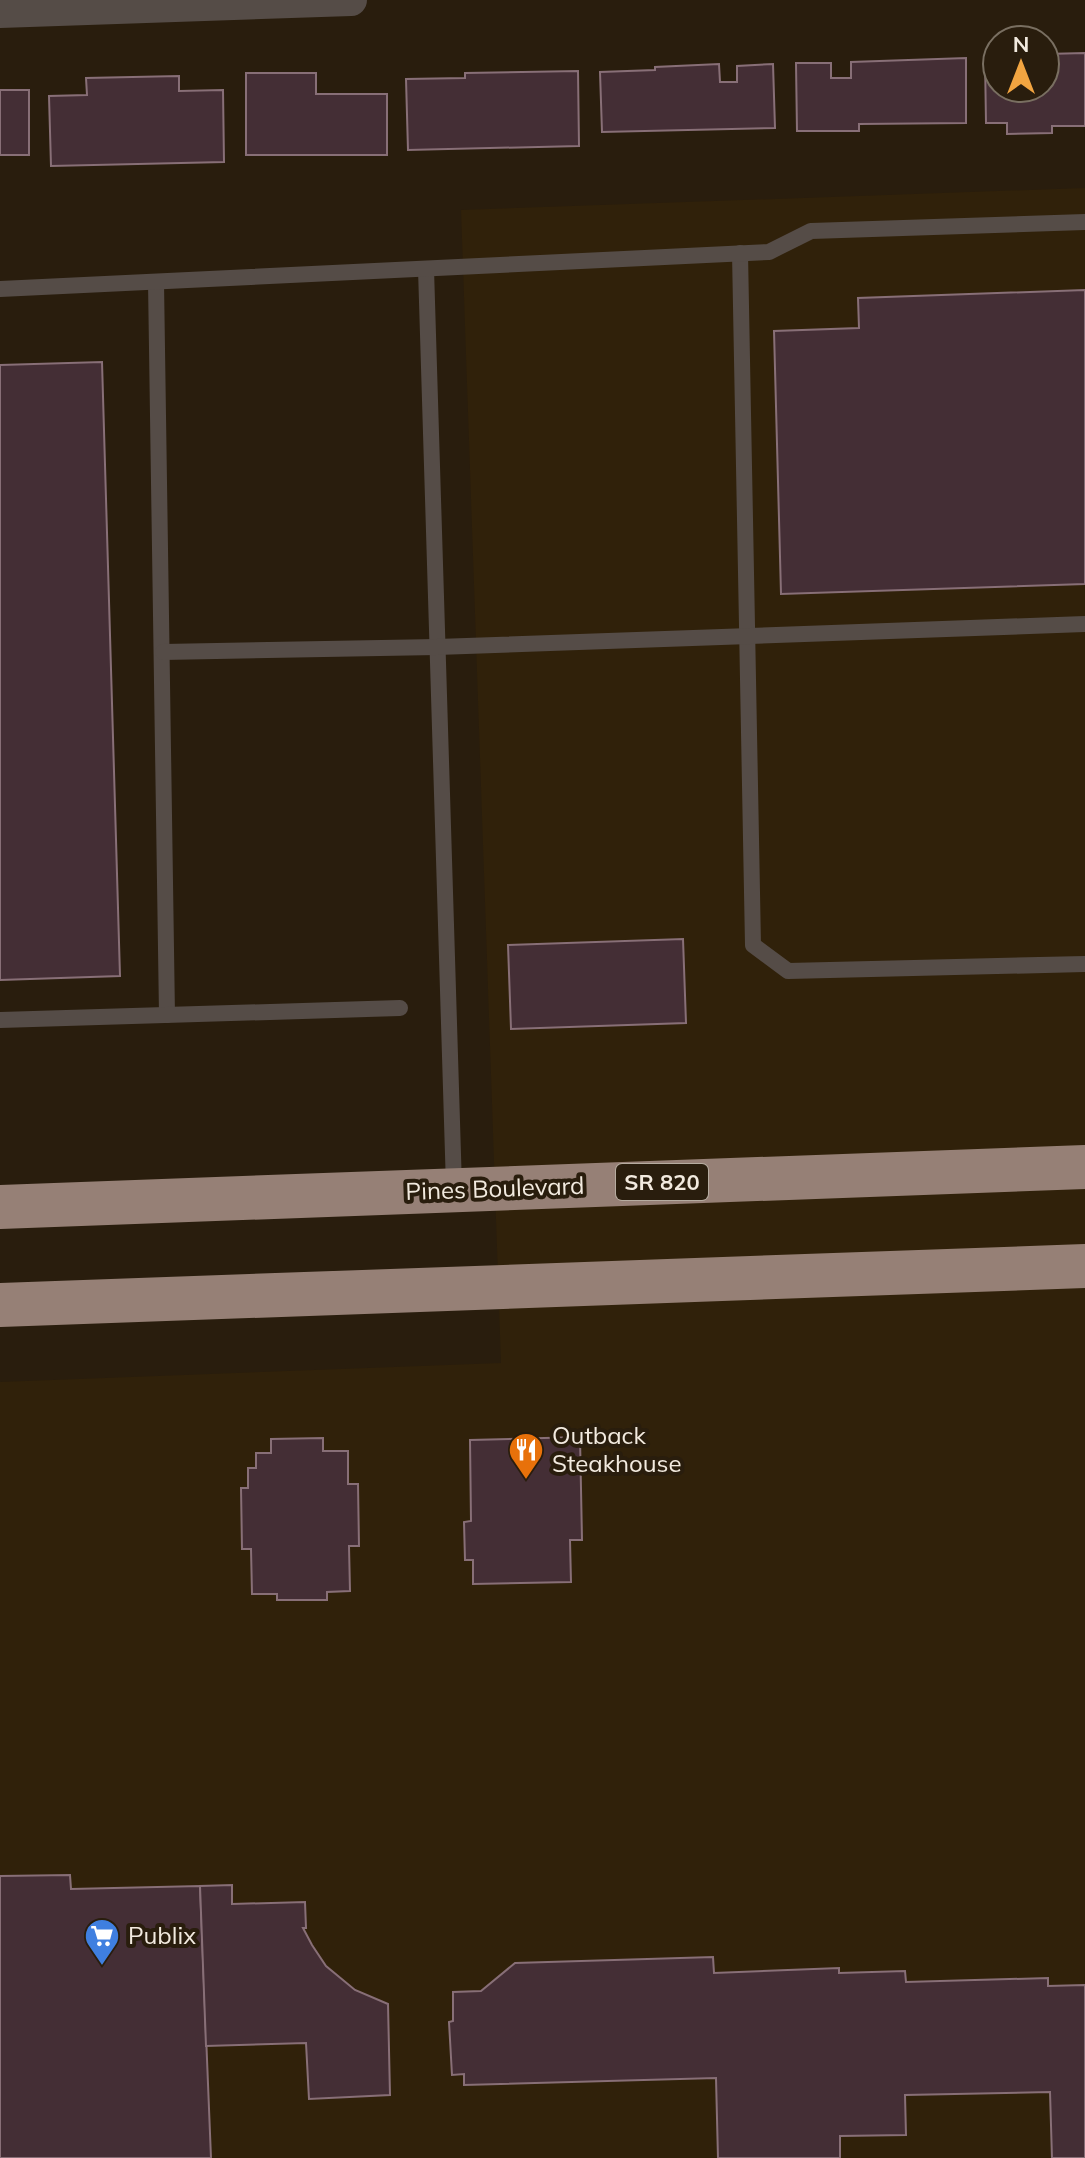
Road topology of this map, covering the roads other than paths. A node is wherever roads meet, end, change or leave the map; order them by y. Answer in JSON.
{"nodes":[{"id":1,"x":351,"y":0,"type":"edge"},
{"id":2,"x":0,"y":12,"type":"edge"},
{"id":3,"x":1085,"y":222,"type":"edge"},
{"id":4,"x":740,"y":253,"type":"junction"},
{"id":5,"x":426,"y":269,"type":"junction"},
{"id":6,"x":156,"y":282,"type":"junction"},
{"id":7,"x":0,"y":289,"type":"edge"},
{"id":8,"x":1085,"y":624,"type":"edge"},
{"id":9,"x":748,"y":636,"type":"junction"},
{"id":10,"x":437,"y":647,"type":"junction"},
{"id":11,"x":163,"y":652,"type":"junction"},
{"id":12,"x":1085,"y":964,"type":"edge"},
{"id":13,"x":400,"y":1008,"type":"dead end"},
{"id":14,"x":167,"y":1015,"type":"junction"},
{"id":15,"x":0,"y":1020,"type":"edge"},
{"id":16,"x":1085,"y":1167,"type":"edge"},
{"id":17,"x":454,"y":1190,"type":"junction"},
{"id":18,"x":0,"y":1207,"type":"edge"},
{"id":19,"x":1085,"y":1266,"type":"edge"},
{"id":20,"x":0,"y":1305,"type":"edge"}],
"edges":[{"from":1,"to":2,"type":"street"},
{"from":3,"to":4,"type":"lane"},
{"from":4,"to":5,"type":"lane"},
{"from":4,"to":9,"type":"lane"},
{"from":5,"to":6,"type":"lane"},
{"from":5,"to":10,"type":"lane"},
{"from":6,"to":7,"type":"lane"},
{"from":6,"to":11,"type":"lane"},
{"from":8,"to":9,"type":"lane"},
{"from":9,"to":10,"type":"lane"},
{"from":9,"to":12,"type":"lane"},
{"from":10,"to":11,"type":"lane"},
{"from":10,"to":17,"type":"lane"},
{"from":11,"to":14,"type":"lane"},
{"from":13,"to":14,"type":"lane"},
{"from":14,"to":15,"type":"lane"},
{"from":16,"to":17,"type":"highway","name":"Pines Boulevard","number":"SR 820"},
{"from":17,"to":18,"type":"highway","name":"Pines Boulevard","number":"SR 820"},
{"from":19,"to":20,"type":"highway"}]}
